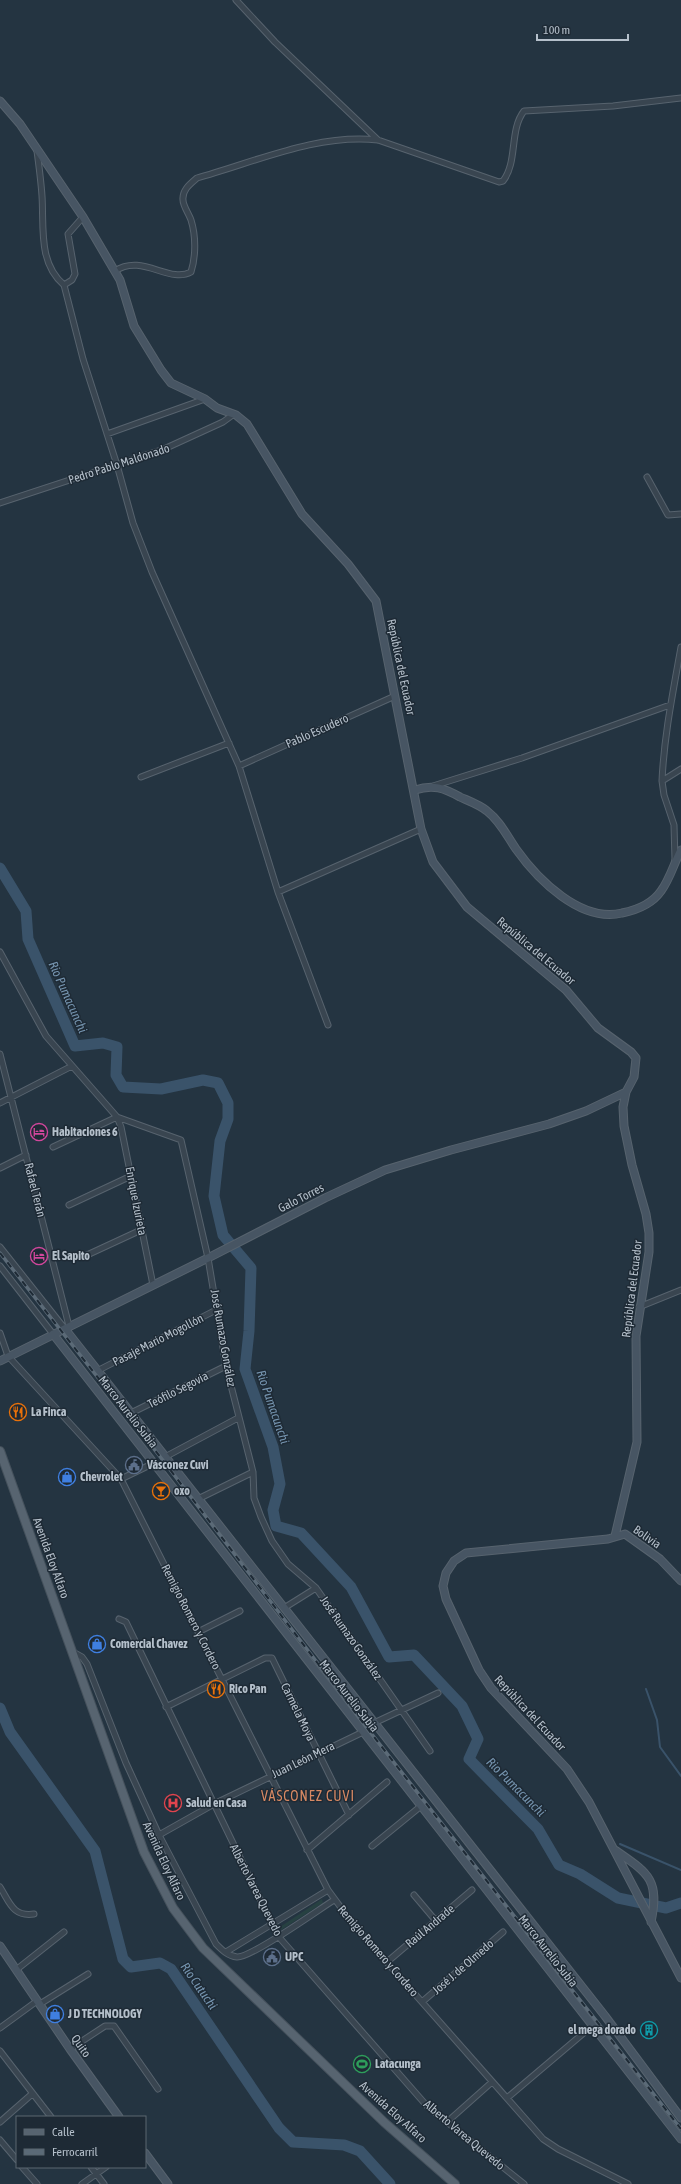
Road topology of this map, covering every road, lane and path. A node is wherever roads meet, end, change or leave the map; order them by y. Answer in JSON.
{"nodes":[{"id":1,"x":236,"y":0,"type":"edge"},
{"id":2,"x":681,"y":98,"type":"edge"},
{"id":3,"x":0,"y":100,"type":"edge"},
{"id":4,"x":378,"y":140,"type":"junction"},
{"id":5,"x":37,"y":149,"type":"junction"},
{"id":6,"x":83,"y":217,"type":"junction"},
{"id":7,"x":115,"y":271,"type":"junction"},
{"id":8,"x":64,"y":286,"type":"junction"},
{"id":9,"x":205,"y":399,"type":"junction"},
{"id":10,"x":234,"y":414,"type":"junction"},
{"id":11,"x":107,"y":434,"type":"junction"},
{"id":12,"x":117,"y":465,"type":"junction"},
{"id":13,"x":647,"y":477,"type":"dead end"},
{"id":14,"x":0,"y":503,"type":"edge"},
{"id":15,"x":681,"y":514,"type":"edge"},
{"id":16,"x":681,"y":647,"type":"edge"},
{"id":17,"x":395,"y":696,"type":"junction"},
{"id":18,"x":670,"y":705,"type":"junction"},
{"id":19,"x":229,"y":743,"type":"junction"},
{"id":20,"x":239,"y":766,"type":"junction"},
{"id":21,"x":681,"y":769,"type":"edge"},
{"id":22,"x":141,"y":778,"type":"dead end"},
{"id":23,"x":662,"y":781,"type":"junction"},
{"id":24,"x":433,"y":786,"type":"junction"},
{"id":25,"x":415,"y":790,"type":"junction"},
{"id":26,"x":422,"y":829,"type":"junction"},
{"id":27,"x":681,"y":850,"type":"edge"},
{"id":28,"x":675,"y":861,"type":"junction"},
{"id":29,"x":278,"y":892,"type":"junction"},
{"id":30,"x":0,"y":952,"type":"edge"},
{"id":31,"x":328,"y":1025,"type":"dead end"},
{"id":32,"x":0,"y":1054,"type":"edge"},
{"id":33,"x":72,"y":1066,"type":"junction"},
{"id":34,"x":626,"y":1092,"type":"junction"},
{"id":35,"x":11,"y":1098,"type":"junction"},
{"id":36,"x":0,"y":1103,"type":"edge"},
{"id":37,"x":117,"y":1117,"type":"junction"},
{"id":38,"x":53,"y":1147,"type":"dead end"},
{"id":39,"x":26,"y":1155,"type":"junction"},
{"id":40,"x":0,"y":1168,"type":"edge"},
{"id":41,"x":131,"y":1176,"type":"junction"},
{"id":42,"x":69,"y":1205,"type":"dead end"},
{"id":43,"x":141,"y":1230,"type":"junction"},
{"id":44,"x":0,"y":1247,"type":"edge"},
{"id":45,"x":87,"y":1255,"type":"dead end"},
{"id":46,"x":208,"y":1258,"type":"junction"},
{"id":47,"x":0,"y":1266,"type":"edge"},
{"id":48,"x":153,"y":1285,"type":"junction"},
{"id":49,"x":681,"y":1290,"type":"edge"},
{"id":50,"x":639,"y":1307,"type":"junction"},
{"id":51,"x":218,"y":1309,"type":"junction"},
{"id":52,"x":67,"y":1328,"type":"junction"},
{"id":53,"x":0,"y":1333,"type":"edge"},
{"id":54,"x":53,"y":1334,"type":"junction"},
{"id":55,"x":8,"y":1356,"type":"junction"},
{"id":56,"x":0,"y":1361,"type":"edge"},
{"id":57,"x":226,"y":1366,"type":"junction"},
{"id":58,"x":97,"y":1371,"type":"junction"},
{"id":59,"x":131,"y":1413,"type":"junction"},
{"id":60,"x":238,"y":1418,"type":"junction"},
{"id":61,"x":0,"y":1451,"type":"edge"},
{"id":62,"x":165,"y":1457,"type":"junction"},
{"id":63,"x":154,"y":1463,"type":"junction"},
{"id":64,"x":253,"y":1472,"type":"junction"},
{"id":65,"x":120,"y":1480,"type":"junction"},
{"id":66,"x":198,"y":1499,"type":"junction"},
{"id":67,"x":616,"y":1536,"type":"junction"},
{"id":68,"x":681,"y":1581,"type":"edge"},
{"id":69,"x":316,"y":1588,"type":"junction"},
{"id":70,"x":284,"y":1608,"type":"junction"},
{"id":71,"x":240,"y":1611,"type":"dead end"},
{"id":72,"x":119,"y":1619,"type":"dead end"},
{"id":73,"x":198,"y":1632,"type":"junction"},
{"id":74,"x":73,"y":1652,"type":"junction"},
{"id":75,"x":222,"y":1678,"type":"junction"},
{"id":76,"x":438,"y":1693,"type":"dead end"},
{"id":77,"x":166,"y":1706,"type":"junction"},
{"id":78,"x":403,"y":1710,"type":"junction"},
{"id":79,"x":374,"y":1723,"type":"junction"},
{"id":80,"x":363,"y":1732,"type":"junction"},
{"id":81,"x":430,"y":1751,"type":"dead end"},
{"id":82,"x":318,"y":1753,"type":"junction"},
{"id":83,"x":270,"y":1776,"type":"junction"},
{"id":84,"x":387,"y":1782,"type":"dead end"},
{"id":85,"x":214,"y":1804,"type":"junction"},
{"id":86,"x":421,"y":1806,"type":"junction"},
{"id":87,"x":349,"y":1815,"type":"junction"},
{"id":88,"x":159,"y":1835,"type":"junction"},
{"id":89,"x":372,"y":1846,"type":"dead end"},
{"id":90,"x":613,"y":1848,"type":"junction"},
{"id":91,"x":307,"y":1850,"type":"junction"},
{"id":92,"x":0,"y":1887,"type":"edge"},
{"id":93,"x":328,"y":1890,"type":"junction"},
{"id":94,"x":472,"y":1890,"type":"dead end"},
{"id":95,"x":414,"y":1895,"type":"dead end"},
{"id":96,"x":334,"y":1900,"type":"junction"},
{"id":97,"x":34,"y":1914,"type":"dead end"},
{"id":98,"x":436,"y":1921,"type":"junction"},
{"id":99,"x":651,"y":1922,"type":"junction"},
{"id":100,"x":272,"y":1926,"type":"junction"},
{"id":101,"x":64,"y":1932,"type":"dead end"},
{"id":102,"x":503,"y":1932,"type":"dead end"},
{"id":103,"x":278,"y":1936,"type":"junction"},
{"id":104,"x":0,"y":1946,"type":"edge"},
{"id":105,"x":226,"y":1952,"type":"junction"},
{"id":106,"x":387,"y":1962,"type":"junction"},
{"id":107,"x":16,"y":1970,"type":"junction"},
{"id":108,"x":88,"y":1974,"type":"dead end"},
{"id":109,"x":681,"y":1978,"type":"edge"},
{"id":110,"x":422,"y":2002,"type":"junction"},
{"id":111,"x":39,"y":2003,"type":"junction"},
{"id":112,"x":592,"y":2026,"type":"junction"},
{"id":113,"x":0,"y":2028,"type":"edge"},
{"id":114,"x":70,"y":2049,"type":"junction"},
{"id":115,"x":0,"y":2051,"type":"edge"},
{"id":116,"x":492,"y":2082,"type":"junction"},
{"id":117,"x":158,"y":2089,"type":"dead end"},
{"id":118,"x":32,"y":2094,"type":"junction"},
{"id":119,"x":507,"y":2098,"type":"junction"},
{"id":120,"x":49,"y":2116,"type":"edge"},
{"id":121,"x":117,"y":2116,"type":"edge"},
{"id":122,"x":681,"y":2118,"type":"edge"},
{"id":123,"x":0,"y":2122,"type":"edge"},
{"id":124,"x":447,"y":2122,"type":"junction"},
{"id":125,"x":681,"y":2139,"type":"edge"},
{"id":126,"x":0,"y":2140,"type":"edge"},
{"id":127,"x":146,"y":2154,"type":"edge"},
{"id":128,"x":16,"y":2159,"type":"edge"},
{"id":129,"x":23,"y":2168,"type":"edge"},
{"id":130,"x":91,"y":2168,"type":"edge"},
{"id":131,"x":105,"y":2168,"type":"edge"},
{"id":132,"x":96,"y":2174,"type":"junction"},
{"id":133,"x":37,"y":2184,"type":"edge"},
{"id":134,"x":82,"y":2184,"type":"edge"},
{"id":135,"x":104,"y":2184,"type":"edge"},
{"id":136,"x":168,"y":2184,"type":"edge"},
{"id":137,"x":455,"y":2184,"type":"edge"},
{"id":138,"x":524,"y":2184,"type":"edge"},
{"id":139,"x":628,"y":2184,"type":"edge"}],
"edges":[{"from":1,"to":4,"type":"street"},
{"from":2,"to":4,"type":"street"},
{"from":3,"to":5,"type":"street","name":"República del Ecuador"},
{"from":4,"to":7,"type":"street"},
{"from":5,"to":6,"type":"street","name":"República del Ecuador"},
{"from":5,"to":8,"type":"street","name":"República del Ecuador"},
{"from":6,"to":7,"type":"street","name":"República del Ecuador"},
{"from":6,"to":8,"type":"street"},
{"from":7,"to":9,"type":"street","name":"República del Ecuador"},
{"from":8,"to":11,"type":"street"},
{"from":9,"to":10,"type":"street","name":"República del Ecuador"},
{"from":9,"to":11,"type":"street"},
{"from":10,"to":12,"type":"street","name":"Pedro Pablo Maldonado"},
{"from":10,"to":17,"type":"street","name":"República del Ecuador"},
{"from":11,"to":12,"type":"street"},
{"from":12,"to":14,"type":"street","name":"Pedro Pablo Maldonado"},
{"from":12,"to":19,"type":"street"},
{"from":13,"to":15,"type":"street"},
{"from":16,"to":18,"type":"street"},
{"from":17,"to":20,"type":"street","name":"Pablo Escudero"},
{"from":17,"to":25,"type":"street","name":"República del Ecuador"},
{"from":18,"to":23,"type":"street"},
{"from":18,"to":24,"type":"street"},
{"from":19,"to":20,"type":"street"},
{"from":19,"to":22,"type":"street"},
{"from":20,"to":29,"type":"street"},
{"from":21,"to":23,"type":"street"},
{"from":23,"to":28,"type":"street"},
{"from":24,"to":25,"type":"street"},
{"from":24,"to":28,"type":"street"},
{"from":25,"to":26,"type":"street","name":"República del Ecuador"},
{"from":26,"to":29,"type":"street"},
{"from":26,"to":34,"type":"street","name":"República del Ecuador"},
{"from":27,"to":28,"type":"street"},
{"from":29,"to":31,"type":"street"},
{"from":30,"to":33,"type":"street","name":"José Rumazo González"},
{"from":32,"to":35,"type":"street","name":"Rafael Terán"},
{"from":33,"to":35,"type":"street"},
{"from":33,"to":37,"type":"street","name":"José Rumazo González"},
{"from":34,"to":46,"type":"street","name":"Galo Torres"},
{"from":34,"to":50,"type":"street","name":"República del Ecuador"},
{"from":35,"to":36,"type":"street"},
{"from":35,"to":39,"type":"street","name":"Rafael Terán"},
{"from":37,"to":38,"type":"street"},
{"from":37,"to":41,"type":"street","name":"Enrique Izurieta"},
{"from":37,"to":46,"type":"street","name":"José Rumazo González"},
{"from":39,"to":40,"type":"street"},
{"from":39,"to":52,"type":"street","name":"Rafael Terán"},
{"from":41,"to":42,"type":"street"},
{"from":41,"to":43,"type":"street","name":"Enrique Izurieta"},
{"from":43,"to":45,"type":"street"},
{"from":43,"to":48,"type":"street","name":"Enrique Izurieta"},
{"from":44,"to":52,"type":"street","name":"Marco Aurelio Subia"},
{"from":46,"to":48,"type":"street","name":"Galo Torres"},
{"from":46,"to":51,"type":"street","name":"José Rumazo González"},
{"from":47,"to":54,"type":"street","name":"Marco Aurelio Subia"},
{"from":48,"to":52,"type":"street","name":"Galo Torres"},
{"from":49,"to":50,"type":"street"},
{"from":50,"to":67,"type":"street","name":"República del Ecuador"},
{"from":51,"to":57,"type":"street","name":"José Rumazo González"},
{"from":51,"to":58,"type":"street","name":"Pasaje Mario Mogollón"},
{"from":52,"to":54,"type":"street","name":"Galo Torres"},
{"from":52,"to":58,"type":"street","name":"Marco Aurelio Subia"},
{"from":53,"to":55,"type":"street","name":"Remigio Romero y Cordero"},
{"from":54,"to":55,"type":"street","name":"Galo Torres"},
{"from":54,"to":63,"type":"street","name":"Marco Aurelio Subia"},
{"from":55,"to":56,"type":"street","name":"Galo Torres"},
{"from":55,"to":65,"type":"street","name":"Remigio Romero y Cordero"},
{"from":57,"to":59,"type":"street","name":"Teófilo Segovia"},
{"from":57,"to":60,"type":"street","name":"José Rumazo González"},
{"from":58,"to":59,"type":"street","name":"Marco Aurelio Subia"},
{"from":59,"to":62,"type":"street","name":"Marco Aurelio Subia"},
{"from":60,"to":62,"type":"street"},
{"from":60,"to":64,"type":"street","name":"José Rumazo González"},
{"from":61,"to":74,"type":"main road","name":"Avenida Eloy Alfaro"},
{"from":62,"to":66,"type":"street","name":"Marco Aurelio Subia"},
{"from":63,"to":65,"type":"street"},
{"from":63,"to":80,"type":"street","name":"Marco Aurelio Subia"},
{"from":64,"to":66,"type":"street"},
{"from":64,"to":69,"type":"street","name":"José Rumazo González"},
{"from":65,"to":73,"type":"street","name":"Remigio Romero y Cordero"},
{"from":66,"to":70,"type":"street","name":"Marco Aurelio Subia"},
{"from":67,"to":68,"type":"street","name":"Bolivia"},
{"from":67,"to":90,"type":"street","name":"República del Ecuador"},
{"from":69,"to":70,"type":"street"},
{"from":69,"to":78,"type":"street","name":"José Rumazo González"},
{"from":70,"to":79,"type":"street","name":"Marco Aurelio Subia"},
{"from":71,"to":73,"type":"street"},
{"from":72,"to":77,"type":"street","name":"Alberto Varea Quevedo"},
{"from":73,"to":75,"type":"street","name":"Remigio Romero y Cordero"},
{"from":74,"to":88,"type":"street"},
{"from":74,"to":137,"type":"main road","name":"Avenida Eloy Alfaro"},
{"from":75,"to":77,"type":"street"},
{"from":75,"to":82,"type":"street","name":"Carmela Moya"},
{"from":75,"to":83,"type":"street","name":"Remigio Romero y Cordero"},
{"from":76,"to":78,"type":"street"},
{"from":77,"to":85,"type":"street","name":"Alberto Varea Quevedo"},
{"from":78,"to":79,"type":"street"},
{"from":78,"to":81,"type":"street","name":"José Rumazo González"},
{"from":79,"to":122,"type":"street","name":"Marco Aurelio Subia"},
{"from":80,"to":82,"type":"street","name":"Juan León Mera"},
{"from":80,"to":86,"type":"street","name":"Marco Aurelio Subia"},
{"from":82,"to":83,"type":"street","name":"Juan León Mera"},
{"from":82,"to":87,"type":"street","name":"Carmela Moya"},
{"from":83,"to":85,"type":"street","name":"Juan León Mera"},
{"from":83,"to":91,"type":"street","name":"Remigio Romero y Cordero"},
{"from":84,"to":87,"type":"street"},
{"from":85,"to":88,"type":"street","name":"Juan León Mera"},
{"from":85,"to":100,"type":"street","name":"Alberto Varea Quevedo"},
{"from":86,"to":89,"type":"street"},
{"from":86,"to":112,"type":"street","name":"Marco Aurelio Subia"},
{"from":87,"to":91,"type":"street"},
{"from":88,"to":105,"type":"street"},
{"from":90,"to":99,"type":"street","name":"República del Ecuador"},
{"from":90,"to":99,"type":"street","name":"República del Ecuador"},
{"from":91,"to":93,"type":"street","name":"Remigio Romero y Cordero"},
{"from":92,"to":97,"type":"street"},
{"from":93,"to":96,"type":"street","name":"Remigio Romero y Cordero"},
{"from":93,"to":100,"type":"street"},
{"from":94,"to":98,"type":"street","name":"Raúl Andrade"},
{"from":95,"to":98,"type":"street"},
{"from":96,"to":103,"type":"street"},
{"from":96,"to":106,"type":"street","name":"Remigio Romero y Cordero"},
{"from":98,"to":106,"type":"street","name":"Raúl Andrade"},
{"from":99,"to":109,"type":"street","name":"República del Ecuador"},
{"from":100,"to":103,"type":"street","name":"Alberto Varea Quevedo"},
{"from":100,"to":105,"type":"street"},
{"from":101,"to":107,"type":"street"},
{"from":102,"to":110,"type":"street","name":"José J. de Olmedo"},
{"from":103,"to":105,"type":"street"},
{"from":103,"to":124,"type":"street","name":"Alberto Varea Quevedo"},
{"from":104,"to":107,"type":"street","name":"Quito"},
{"from":106,"to":110,"type":"street","name":"Remigio Romero y Cordero"},
{"from":107,"to":111,"type":"street","name":"Quito"},
{"from":108,"to":111,"type":"street"},
{"from":110,"to":116,"type":"street","name":"Remigio Romero y Cordero"},
{"from":111,"to":113,"type":"street"},
{"from":111,"to":114,"type":"street","name":"Quito"},
{"from":112,"to":119,"type":"street"},
{"from":112,"to":125,"type":"street","name":"Marco Aurelio Subia"},
{"from":114,"to":117,"type":"street"},
{"from":114,"to":121,"type":"street","name":"Quito"},
{"from":115,"to":118,"type":"street"},
{"from":116,"to":119,"type":"street","name":"Remigio Romero y Cordero"},
{"from":116,"to":124,"type":"street"},
{"from":118,"to":120,"type":"street"},
{"from":118,"to":123,"type":"street"},
{"from":119,"to":139,"type":"street","name":"Remigio Romero y Cordero"},
{"from":124,"to":138,"type":"street","name":"Alberto Varea Quevedo"},
{"from":126,"to":128,"type":"street"},
{"from":127,"to":136,"type":"street"},
{"from":129,"to":133,"type":"street"},
{"from":130,"to":132,"type":"street"},
{"from":131,"to":132,"type":"street"},
{"from":132,"to":134,"type":"street"},
{"from":132,"to":135,"type":"street"}]}
